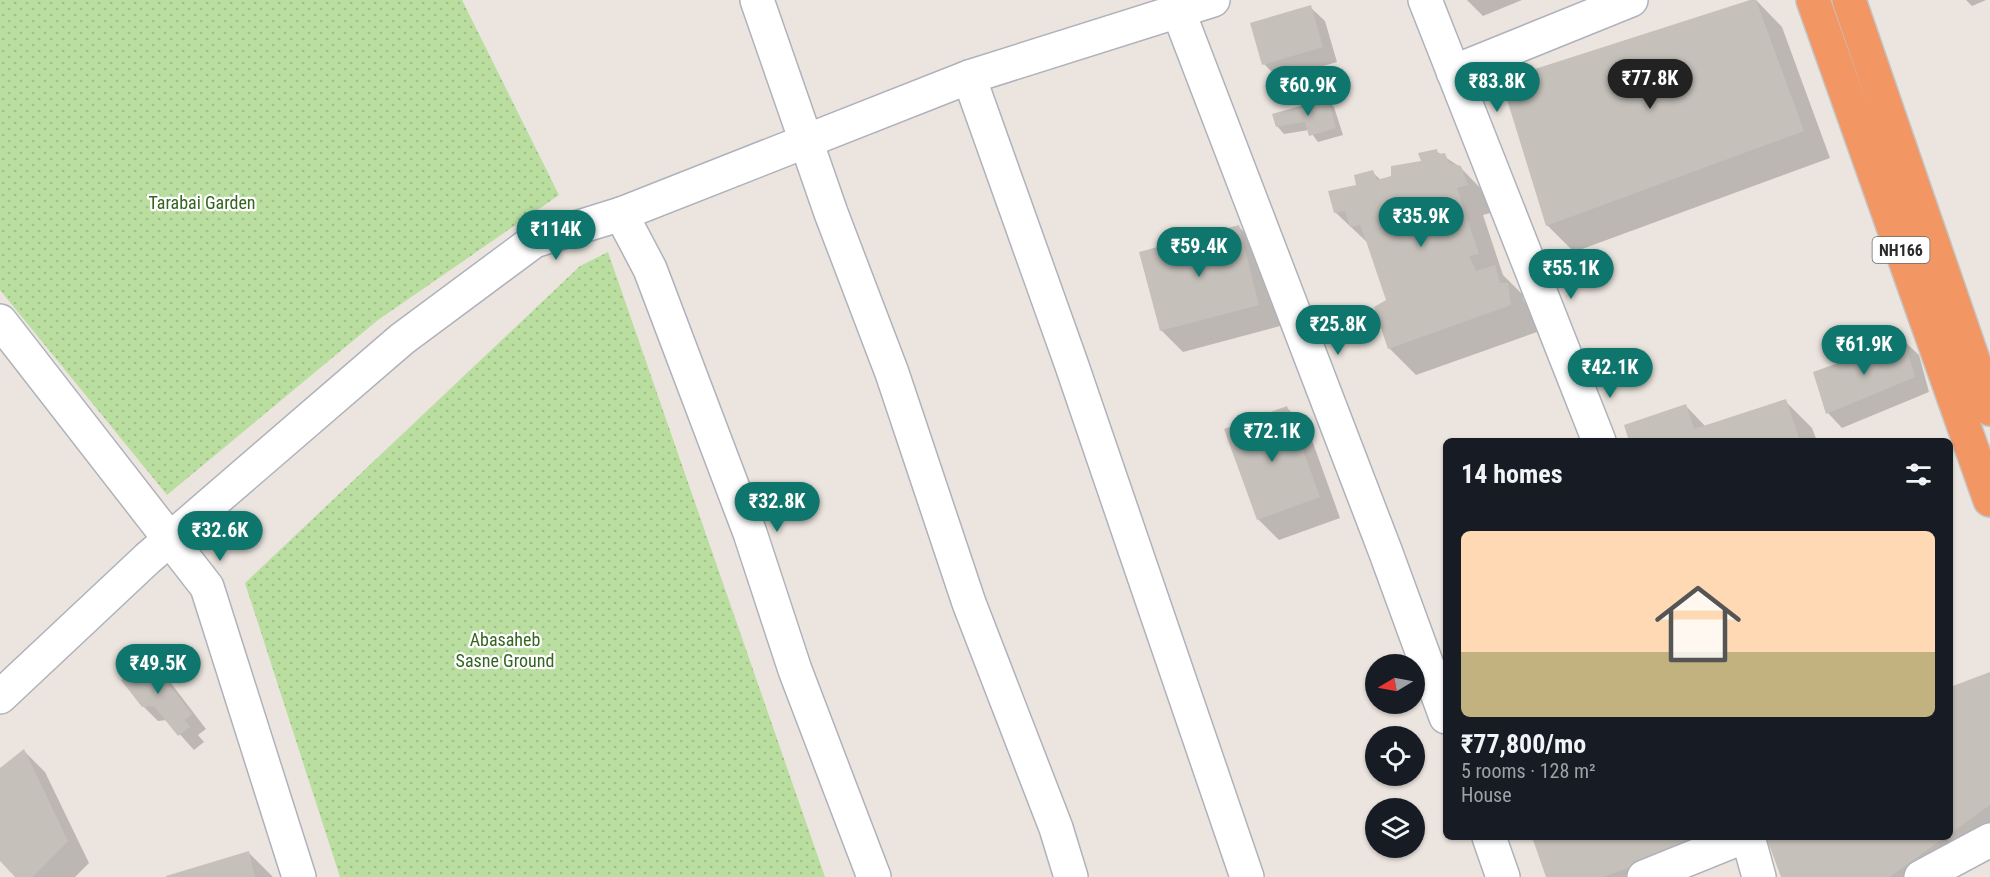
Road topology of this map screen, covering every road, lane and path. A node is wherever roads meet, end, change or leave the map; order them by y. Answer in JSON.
{"nodes":[{"id":1,"x":758,"y":0,"type":"edge"},
{"id":2,"x":1213,"y":0,"type":"edge"},
{"id":3,"x":1425,"y":0,"type":"edge"},
{"id":4,"x":1631,"y":0,"type":"edge"},
{"id":5,"x":1813,"y":0,"type":"edge"},
{"id":6,"x":1849,"y":0,"type":"edge"},
{"id":7,"x":1179,"y":12,"type":"junction"},
{"id":8,"x":1453,"y":72,"type":"junction"},
{"id":9,"x":969,"y":77,"type":"junction"},
{"id":10,"x":805,"y":139,"type":"junction"},
{"id":11,"x":621,"y":214,"type":"junction"},
{"id":12,"x":0,"y":321,"type":"edge"},
{"id":13,"x":1990,"y":409,"type":"edge"},
{"id":14,"x":1956,"y":437,"type":"edge"},
{"id":15,"x":1598,"y":438,"type":"edge"},
{"id":16,"x":1990,"y":500,"type":"edge"},
{"id":17,"x":170,"y":540,"type":"junction"},
{"id":18,"x":1434,"y":648,"type":"edge"},
{"id":19,"x":0,"y":697,"type":"edge"},
{"id":20,"x":1443,"y":700,"type":"edge"},
{"id":21,"x":1490,"y":840,"type":"edge"},
{"id":22,"x":1737,"y":840,"type":"edge"},
{"id":23,"x":1746,"y":840,"type":"edge"},
{"id":24,"x":1990,"y":840,"type":"edge"},
{"id":25,"x":299,"y":877,"type":"edge"},
{"id":26,"x":874,"y":877,"type":"edge"},
{"id":27,"x":1071,"y":877,"type":"edge"},
{"id":28,"x":1247,"y":877,"type":"edge"},
{"id":29,"x":1503,"y":877,"type":"edge"},
{"id":30,"x":1644,"y":877,"type":"edge"},
{"id":31,"x":1759,"y":877,"type":"edge"},
{"id":32,"x":1921,"y":877,"type":"edge"}],
"edges":[{"from":1,"to":10,"type":"street"},
{"from":2,"to":7,"type":"street"},
{"from":3,"to":8,"type":"street"},
{"from":4,"to":8,"type":"street"},
{"from":5,"to":14,"type":"highway","number":"NH166"},
{"from":6,"to":13,"type":"highway","number":"NH166"},
{"from":7,"to":9,"type":"street"},
{"from":7,"to":18,"type":"street"},
{"from":8,"to":15,"type":"street"},
{"from":9,"to":10,"type":"street"},
{"from":9,"to":28,"type":"street"},
{"from":10,"to":11,"type":"street"},
{"from":10,"to":27,"type":"street"},
{"from":11,"to":17,"type":"street"},
{"from":11,"to":26,"type":"street"},
{"from":12,"to":17,"type":"street"},
{"from":14,"to":16,"type":"highway","number":"NH166"},
{"from":17,"to":19,"type":"street"},
{"from":17,"to":25,"type":"street"},
{"from":18,"to":20,"type":"street"},
{"from":21,"to":29,"type":"street"},
{"from":22,"to":30,"type":"street"},
{"from":23,"to":31,"type":"street"},
{"from":24,"to":32,"type":"street"}]}
